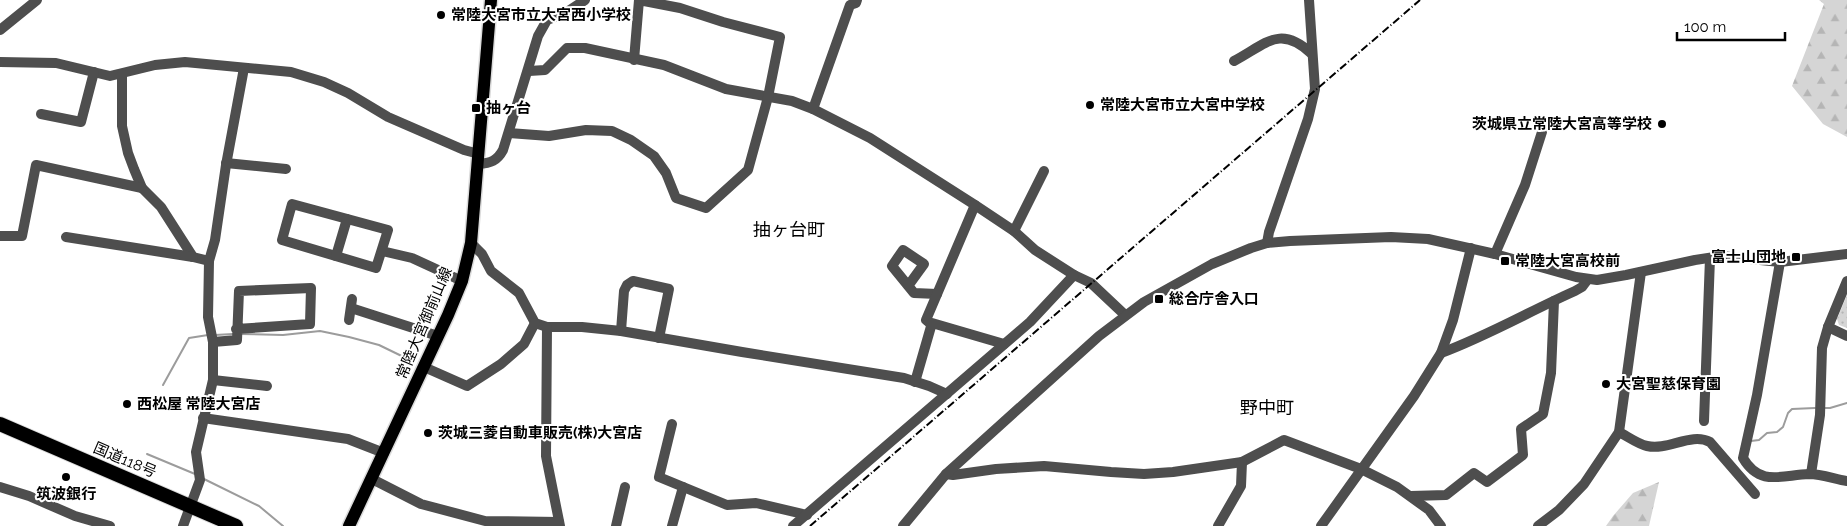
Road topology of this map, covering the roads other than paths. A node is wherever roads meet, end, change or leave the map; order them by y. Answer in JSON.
{"nodes":[{"id":1,"x":37,"y":0,"type":"edge"},
{"id":2,"x":491,"y":0,"type":"edge"},
{"id":3,"x":584,"y":0,"type":"edge"},
{"id":4,"x":1309,"y":0,"type":"edge"},
{"id":5,"x":851,"y":2,"type":"edge"},
{"id":6,"x":0,"y":30,"type":"edge"},
{"id":7,"x":1312,"y":54,"type":"junction"},
{"id":8,"x":634,"y":60,"type":"junction"},
{"id":9,"x":1234,"y":61,"type":"dead end"},
{"id":10,"x":0,"y":62,"type":"edge"},
{"id":11,"x":244,"y":68,"type":"junction"},
{"id":12,"x":529,"y":71,"type":"junction"},
{"id":13,"x":94,"y":72,"type":"junction"},
{"id":14,"x":122,"y":74,"type":"junction"},
{"id":15,"x":768,"y":97,"type":"junction"},
{"id":16,"x":813,"y":109,"type":"junction"},
{"id":17,"x":41,"y":114,"type":"dead end"},
{"id":18,"x":1542,"y":132,"type":"dead end"},
{"id":19,"x":509,"y":133,"type":"junction"},
{"id":20,"x":479,"y":159,"type":"junction"},
{"id":21,"x":226,"y":163,"type":"junction"},
{"id":22,"x":286,"y":169,"type":"dead end"},
{"id":23,"x":1044,"y":171,"type":"dead end"},
{"id":24,"x":142,"y":188,"type":"junction"},
{"id":25,"x":975,"y":205,"type":"junction"},
{"id":26,"x":347,"y":219,"type":"junction"},
{"id":27,"x":1014,"y":231,"type":"junction"},
{"id":28,"x":0,"y":236,"type":"edge"},
{"id":29,"x":66,"y":237,"type":"dead end"},
{"id":30,"x":471,"y":243,"type":"junction"},
{"id":31,"x":1267,"y":244,"type":"junction"},
{"id":32,"x":1471,"y":248,"type":"junction"},
{"id":33,"x":382,"y":251,"type":"junction"},
{"id":34,"x":1495,"y":254,"type":"junction"},
{"id":35,"x":1847,"y":254,"type":"edge"},
{"id":36,"x":336,"y":256,"type":"junction"},
{"id":37,"x":193,"y":257,"type":"junction"},
{"id":38,"x":1710,"y":258,"type":"junction"},
{"id":39,"x":208,"y":261,"type":"junction"},
{"id":40,"x":1780,"y":262,"type":"junction"},
{"id":41,"x":1641,"y":272,"type":"junction"},
{"id":42,"x":1074,"y":275,"type":"junction"},
{"id":43,"x":1588,"y":279,"type":"junction"},
{"id":44,"x":1847,"y":281,"type":"edge"},
{"id":45,"x":462,"y":282,"type":"junction"},
{"id":46,"x":908,"y":286,"type":"dead end"},
{"id":47,"x":937,"y":294,"type":"junction"},
{"id":48,"x":1554,"y":301,"type":"junction"},
{"id":49,"x":1125,"y":315,"type":"junction"},
{"id":50,"x":349,"y":320,"type":"dead end"},
{"id":51,"x":535,"y":323,"type":"junction"},
{"id":52,"x":932,"y":325,"type":"junction"},
{"id":53,"x":547,"y":327,"type":"junction"},
{"id":54,"x":1828,"y":328,"type":"junction"},
{"id":55,"x":236,"y":329,"type":"junction"},
{"id":56,"x":620,"y":331,"type":"junction"},
{"id":57,"x":438,"y":336,"type":"junction"},
{"id":58,"x":1847,"y":336,"type":"edge"},
{"id":59,"x":659,"y":338,"type":"junction"},
{"id":60,"x":213,"y":342,"type":"junction"},
{"id":61,"x":1004,"y":344,"type":"junction"},
{"id":62,"x":1441,"y":353,"type":"junction"},
{"id":63,"x":424,"y":367,"type":"junction"},
{"id":64,"x":213,"y":380,"type":"junction"},
{"id":65,"x":915,"y":382,"type":"junction"},
{"id":66,"x":267,"y":386,"type":"dead end"},
{"id":67,"x":947,"y":394,"type":"junction"},
{"id":68,"x":203,"y":418,"type":"junction"},
{"id":69,"x":1704,"y":421,"type":"dead end"},
{"id":70,"x":0,"y":424,"type":"edge"},
{"id":71,"x":672,"y":424,"type":"dead end"},
{"id":72,"x":1619,"y":432,"type":"junction"},
{"id":73,"x":0,"y":435,"type":"edge"},
{"id":74,"x":384,"y":453,"type":"junction"},
{"id":75,"x":1242,"y":462,"type":"junction"},
{"id":76,"x":1360,"y":469,"type":"junction"},
{"id":77,"x":946,"y":474,"type":"junction"},
{"id":78,"x":1811,"y":474,"type":"junction"},
{"id":79,"x":372,"y":479,"type":"junction"},
{"id":80,"x":1847,"y":481,"type":"edge"},
{"id":81,"x":625,"y":486,"type":"dead end"},
{"id":82,"x":0,"y":487,"type":"edge"},
{"id":83,"x":683,"y":487,"type":"junction"},
{"id":84,"x":1755,"y":494,"type":"dead end"},
{"id":85,"x":1411,"y":496,"type":"junction"},
{"id":86,"x":807,"y":515,"type":"junction"},
{"id":87,"x":187,"y":516,"type":"edge"},
{"id":88,"x":74,"y":521,"type":"edge"},
{"id":89,"x":559,"y":524,"type":"edge"},
{"id":90,"x":110,"y":526,"type":"edge"},
{"id":91,"x":213,"y":526,"type":"edge"},
{"id":92,"x":236,"y":526,"type":"edge"},
{"id":93,"x":349,"y":526,"type":"edge"},
{"id":94,"x":616,"y":526,"type":"edge"},
{"id":95,"x":672,"y":526,"type":"edge"},
{"id":96,"x":793,"y":526,"type":"edge"},
{"id":97,"x":903,"y":526,"type":"edge"},
{"id":98,"x":1218,"y":526,"type":"edge"},
{"id":99,"x":1321,"y":526,"type":"edge"},
{"id":100,"x":1441,"y":526,"type":"edge"},
{"id":101,"x":1538,"y":526,"type":"edge"}],
"edges":[{"from":1,"to":6,"type":"street"},
{"from":2,"to":20,"type":"main road","name":"常陸大宮御前山線"},
{"from":3,"to":12,"type":"street"},
{"from":4,"to":7,"type":"street"},
{"from":5,"to":16,"type":"street"},
{"from":7,"to":9,"type":"street"},
{"from":7,"to":31,"type":"street"},
{"from":8,"to":12,"type":"street"},
{"from":8,"to":15,"type":"street"},
{"from":8,"to":15,"type":"street"},
{"from":10,"to":13,"type":"street"},
{"from":11,"to":14,"type":"street"},
{"from":11,"to":20,"type":"street"},
{"from":11,"to":21,"type":"street"},
{"from":12,"to":19,"type":"street"},
{"from":13,"to":14,"type":"street"},
{"from":13,"to":17,"type":"street"},
{"from":14,"to":24,"type":"street"},
{"from":15,"to":16,"type":"street"},
{"from":15,"to":19,"type":"street"},
{"from":16,"to":25,"type":"street"},
{"from":18,"to":34,"type":"street"},
{"from":19,"to":20,"type":"street"},
{"from":20,"to":30,"type":"main road","name":"常陸大宮御前山線"},
{"from":21,"to":22,"type":"street"},
{"from":21,"to":39,"type":"street"},
{"from":23,"to":27,"type":"street"},
{"from":24,"to":28,"type":"street"},
{"from":24,"to":37,"type":"street"},
{"from":25,"to":27,"type":"street"},
{"from":25,"to":47,"type":"street"},
{"from":26,"to":33,"type":"street"},
{"from":26,"to":36,"type":"street"},
{"from":26,"to":36,"type":"street"},
{"from":27,"to":42,"type":"street"},
{"from":29,"to":37,"type":"street"},
{"from":30,"to":45,"type":"main road","name":"常陸大宮御前山線"},
{"from":30,"to":51,"type":"street"},
{"from":31,"to":32,"type":"street"},
{"from":31,"to":49,"type":"street"},
{"from":32,"to":34,"type":"street"},
{"from":32,"to":62,"type":"street"},
{"from":33,"to":36,"type":"street"},
{"from":33,"to":45,"type":"street"},
{"from":34,"to":43,"type":"street"},
{"from":35,"to":40,"type":"street"},
{"from":37,"to":39,"type":"street"},
{"from":38,"to":40,"type":"street"},
{"from":38,"to":41,"type":"street"},
{"from":38,"to":69,"type":"street"},
{"from":39,"to":60,"type":"street"},
{"from":40,"to":78,"type":"street"},
{"from":41,"to":43,"type":"street"},
{"from":41,"to":72,"type":"street"},
{"from":42,"to":49,"type":"street"},
{"from":42,"to":61,"type":"street"},
{"from":43,"to":48,"type":"street"},
{"from":44,"to":54,"type":"street"},
{"from":45,"to":57,"type":"main road","name":"常陸大宮御前山線"},
{"from":46,"to":47,"type":"street"},
{"from":47,"to":52,"type":"street"},
{"from":48,"to":62,"type":"street"},
{"from":48,"to":85,"type":"street"},
{"from":49,"to":77,"type":"street"},
{"from":50,"to":57,"type":"street"},
{"from":51,"to":53,"type":"street"},
{"from":51,"to":63,"type":"street"},
{"from":52,"to":61,"type":"street"},
{"from":52,"to":65,"type":"street"},
{"from":53,"to":56,"type":"street"},
{"from":53,"to":89,"type":"street"},
{"from":54,"to":58,"type":"street"},
{"from":54,"to":78,"type":"street"},
{"from":55,"to":55,"type":"street"},
{"from":55,"to":60,"type":"street"},
{"from":56,"to":59,"type":"street"},
{"from":56,"to":59,"type":"street"},
{"from":57,"to":63,"type":"main road","name":"常陸大宮御前山線"},
{"from":59,"to":65,"type":"street"},
{"from":60,"to":64,"type":"street"},
{"from":61,"to":67,"type":"street"},
{"from":62,"to":76,"type":"street"},
{"from":63,"to":74,"type":"main road","name":"常陸大宮御前山線"},
{"from":64,"to":66,"type":"street"},
{"from":64,"to":68,"type":"street"},
{"from":65,"to":67,"type":"street"},
{"from":67,"to":86,"type":"street"},
{"from":68,"to":74,"type":"street"},
{"from":68,"to":87,"type":"street"},
{"from":70,"to":87,"type":"highway","name":"国道118号"},
{"from":71,"to":83,"type":"street"},
{"from":72,"to":84,"type":"street"},
{"from":72,"to":101,"type":"street"},
{"from":73,"to":87,"type":"highway","name":"国道118号"},
{"from":74,"to":79,"type":"main road","name":"常陸大宮御前山線"},
{"from":75,"to":76,"type":"street"},
{"from":75,"to":77,"type":"street"},
{"from":75,"to":98,"type":"street"},
{"from":76,"to":85,"type":"street"},
{"from":76,"to":99,"type":"street"},
{"from":77,"to":97,"type":"street"},
{"from":78,"to":80,"type":"street"},
{"from":79,"to":89,"type":"street"},
{"from":79,"to":93,"type":"main road","name":"常陸大宮御前山線"},
{"from":81,"to":94,"type":"street"},
{"from":82,"to":88,"type":"street"},
{"from":83,"to":86,"type":"street"},
{"from":83,"to":95,"type":"street"},
{"from":85,"to":100,"type":"street"},
{"from":86,"to":96,"type":"street"},
{"from":87,"to":91,"type":"highway","name":"国道118号"},
{"from":87,"to":92,"type":"highway","name":"国道118号"},
{"from":88,"to":90,"type":"street"}]}
